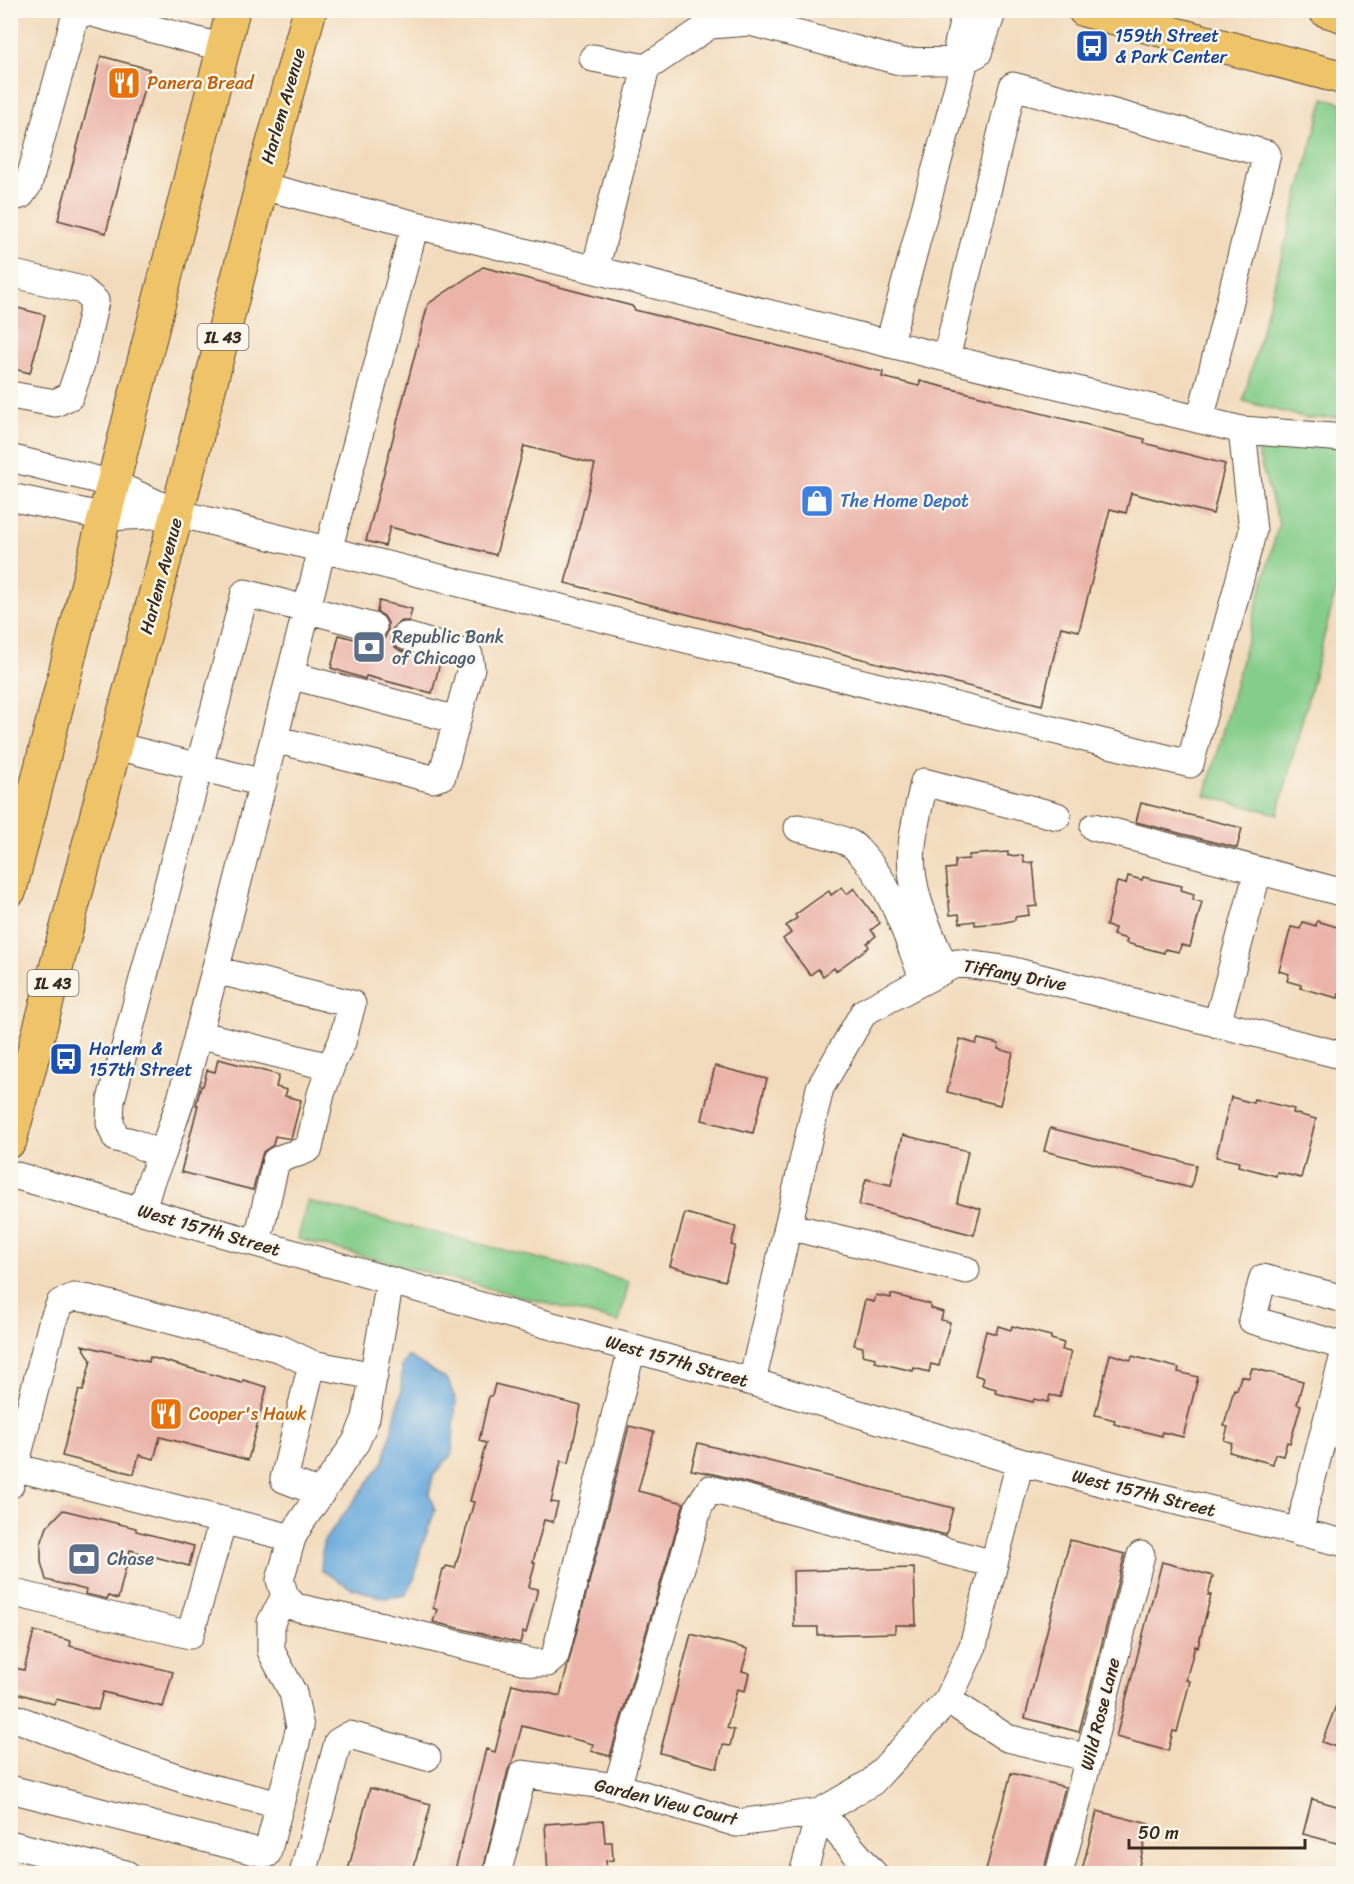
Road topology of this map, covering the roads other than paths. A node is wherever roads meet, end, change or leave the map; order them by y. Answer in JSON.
{"nodes":[{"id":1,"x":79,"y":10,"type":"edge"},
{"id":2,"x":233,"y":10,"type":"edge"},
{"id":3,"x":310,"y":10,"type":"edge"},
{"id":4,"x":966,"y":10,"type":"edge"},
{"id":5,"x":993,"y":10,"type":"edge"},
{"id":6,"x":1084,"y":10,"type":"edge"},
{"id":7,"x":1325,"y":10,"type":"edge"},
{"id":8,"x":1344,"y":16,"type":"edge"},
{"id":9,"x":157,"y":20,"type":"edge"},
{"id":10,"x":224,"y":48,"type":"junction"},
{"id":11,"x":593,"y":58,"type":"dead end"},
{"id":12,"x":964,"y":60,"type":"junction"},
{"id":13,"x":646,"y":68,"type":"junction"},
{"id":14,"x":1344,"y":78,"type":"edge"},
{"id":15,"x":261,"y":186,"type":"junction"},
{"id":16,"x":10,"y":198,"type":"edge"},
{"id":17,"x":415,"y":225,"type":"junction"},
{"id":18,"x":595,"y":270,"type":"junction"},
{"id":19,"x":10,"y":273,"type":"edge"},
{"id":20,"x":889,"y":344,"type":"junction"},
{"id":21,"x":946,"y":358,"type":"junction"},
{"id":22,"x":10,"y":395,"type":"edge"},
{"id":23,"x":1200,"y":420,"type":"junction"},
{"id":24,"x":1242,"y":430,"type":"junction"},
{"id":25,"x":1344,"y":438,"type":"edge"},
{"id":26,"x":10,"y":458,"type":"edge"},
{"id":27,"x":114,"y":484,"type":"junction"},
{"id":28,"x":10,"y":497,"type":"edge"},
{"id":29,"x":177,"y":513,"type":"junction"},
{"id":30,"x":106,"y":517,"type":"junction"},
{"id":31,"x":325,"y":550,"type":"junction"},
{"id":32,"x":307,"y":609,"type":"junction"},
{"id":33,"x":373,"y":627,"type":"dead end"},
{"id":34,"x":406,"y":636,"type":"dead end"},
{"id":35,"x":290,"y":675,"type":"junction"},
{"id":36,"x":457,"y":720,"type":"junction"},
{"id":37,"x":274,"y":739,"type":"junction"},
{"id":38,"x":116,"y":746,"type":"junction"},
{"id":39,"x":200,"y":768,"type":"junction"},
{"id":40,"x":263,"y":783,"type":"junction"},
{"id":41,"x":1057,"y":816,"type":"dead end"},
{"id":42,"x":1094,"y":827,"type":"dead end"},
{"id":43,"x":798,"y":828,"type":"dead end"},
{"id":44,"x":1258,"y":871,"type":"junction"},
{"id":45,"x":10,"y":890,"type":"edge"},
{"id":46,"x":1344,"y":893,"type":"edge"},
{"id":47,"x":215,"y":970,"type":"junction"},
{"id":48,"x":934,"y":975,"type":"junction"},
{"id":49,"x":1217,"y":1024,"type":"junction"},
{"id":50,"x":198,"y":1034,"type":"junction"},
{"id":51,"x":1344,"y":1056,"type":"edge"},
{"id":52,"x":330,"y":1067,"type":"junction"},
{"id":53,"x":10,"y":1142,"type":"edge"},
{"id":54,"x":162,"y":1155,"type":"junction"},
{"id":55,"x":10,"y":1174,"type":"edge"},
{"id":56,"x":142,"y":1211,"type":"junction"},
{"id":57,"x":788,"y":1226,"type":"junction"},
{"id":58,"x":256,"y":1243,"type":"junction"},
{"id":59,"x":966,"y":1269,"type":"dead end"},
{"id":60,"x":390,"y":1281,"type":"junction"},
{"id":61,"x":1344,"y":1299,"type":"edge"},
{"id":62,"x":1344,"y":1346,"type":"edge"},
{"id":63,"x":632,"y":1348,"type":"junction"},
{"id":64,"x":1344,"y":1355,"type":"edge"},
{"id":65,"x":312,"y":1364,"type":"junction"},
{"id":66,"x":374,"y":1376,"type":"junction"},
{"id":67,"x":752,"y":1382,"type":"junction"},
{"id":68,"x":1020,"y":1462,"type":"junction"},
{"id":69,"x":12,"y":1473,"type":"edge"},
{"id":70,"x":320,"y":1493,"type":"junction"},
{"id":71,"x":223,"y":1520,"type":"junction"},
{"id":72,"x":1300,"y":1533,"type":"junction"},
{"id":73,"x":292,"y":1538,"type":"junction"},
{"id":74,"x":1344,"y":1543,"type":"edge"},
{"id":75,"x":1141,"y":1555,"type":"dead end"},
{"id":76,"x":994,"y":1564,"type":"junction"},
{"id":77,"x":10,"y":1592,"type":"edge"},
{"id":78,"x":285,"y":1596,"type":"junction"},
{"id":79,"x":948,"y":1700,"type":"junction"},
{"id":80,"x":10,"y":1716,"type":"edge"},
{"id":81,"x":427,"y":1757,"type":"dead end"},
{"id":82,"x":1089,"y":1758,"type":"junction"},
{"id":83,"x":617,"y":1787,"type":"junction"},
{"id":84,"x":10,"y":1788,"type":"edge"},
{"id":85,"x":280,"y":1804,"type":"junction"},
{"id":86,"x":820,"y":1812,"type":"junction"},
{"id":87,"x":10,"y":1844,"type":"edge"},
{"id":88,"x":267,"y":1854,"type":"junction"},
{"id":89,"x":304,"y":1869,"type":"edge"},
{"id":90,"x":114,"y":1872,"type":"edge"},
{"id":91,"x":497,"y":1874,"type":"edge"},
{"id":92,"x":803,"y":1874,"type":"edge"},
{"id":93,"x":874,"y":1874,"type":"edge"},
{"id":94,"x":1059,"y":1874,"type":"edge"}],
"edges":[{"from":1,"to":9,"type":"street"},
{"from":1,"to":16,"type":"street"},
{"from":2,"to":10,"type":"main road"},
{"from":3,"to":15,"type":"main road","name":"Harlem Avenue","number":"IL 43"},
{"from":4,"to":12,"type":"street"},
{"from":5,"to":12,"type":"street"},
{"from":6,"to":14,"type":"main road"},
{"from":7,"to":8,"type":"main road"},
{"from":9,"to":10,"type":"street"},
{"from":10,"to":27,"type":"main road"},
{"from":11,"to":13,"type":"street"},
{"from":12,"to":13,"type":"street"},
{"from":12,"to":20,"type":"street"},
{"from":13,"to":18,"type":"street"},
{"from":15,"to":17,"type":"street"},
{"from":15,"to":29,"type":"main road","name":"Harlem Avenue","number":"IL 43"},
{"from":17,"to":18,"type":"street"},
{"from":17,"to":31,"type":"street"},
{"from":18,"to":20,"type":"street"},
{"from":19,"to":22,"type":"street"},
{"from":20,"to":21,"type":"street"},
{"from":21,"to":23,"type":"street"},
{"from":21,"to":23,"type":"street"},
{"from":23,"to":24,"type":"street"},
{"from":24,"to":25,"type":"street"},
{"from":24,"to":31,"type":"street"},
{"from":26,"to":27,"type":"street"},
{"from":27,"to":29,"type":"street"},
{"from":27,"to":30,"type":"main road"},
{"from":28,"to":30,"type":"street"},
{"from":29,"to":30,"type":"street"},
{"from":29,"to":31,"type":"street"},
{"from":29,"to":38,"type":"main road","name":"Harlem Avenue","number":"IL 43"},
{"from":30,"to":45,"type":"main road"},
{"from":31,"to":32,"type":"street"},
{"from":32,"to":33,"type":"street"},
{"from":32,"to":35,"type":"street"},
{"from":32,"to":39,"type":"street"},
{"from":34,"to":36,"type":"street"},
{"from":35,"to":36,"type":"street"},
{"from":35,"to":37,"type":"street"},
{"from":36,"to":37,"type":"street"},
{"from":37,"to":40,"type":"street"},
{"from":38,"to":39,"type":"street"},
{"from":38,"to":53,"type":"main road","name":"Harlem Avenue","number":"IL 43"},
{"from":39,"to":40,"type":"street"},
{"from":39,"to":54,"type":"street"},
{"from":40,"to":47,"type":"street"},
{"from":41,"to":48,"type":"street"},
{"from":42,"to":44,"type":"street"},
{"from":43,"to":48,"type":"street"},
{"from":44,"to":46,"type":"street"},
{"from":44,"to":49,"type":"street"},
{"from":47,"to":50,"type":"street"},
{"from":47,"to":52,"type":"street"},
{"from":48,"to":49,"type":"street","name":"Tiffany Drive"},
{"from":48,"to":57,"type":"street","name":"Tiffany Drive"},
{"from":49,"to":51,"type":"street","name":"Tiffany Drive"},
{"from":50,"to":52,"type":"street"},
{"from":50,"to":54,"type":"street"},
{"from":52,"to":58,"type":"street"},
{"from":54,"to":56,"type":"street"},
{"from":55,"to":56,"type":"street","name":"West 157th Street"},
{"from":56,"to":58,"type":"street","name":"West 157th Street"},
{"from":57,"to":59,"type":"street"},
{"from":57,"to":67,"type":"street","name":"Tiffany Drive"},
{"from":58,"to":60,"type":"street","name":"West 157th Street"},
{"from":60,"to":63,"type":"street","name":"West 157th Street"},
{"from":60,"to":66,"type":"street"},
{"from":61,"to":62,"type":"street"},
{"from":63,"to":67,"type":"street","name":"West 157th Street"},
{"from":63,"to":78,"type":"street"},
{"from":64,"to":72,"type":"street"},
{"from":65,"to":66,"type":"street"},
{"from":65,"to":69,"type":"street"},
{"from":65,"to":70,"type":"street"},
{"from":66,"to":70,"type":"street"},
{"from":67,"to":68,"type":"street","name":"West 157th Street"},
{"from":68,"to":72,"type":"street","name":"West 157th Street"},
{"from":68,"to":76,"type":"street","name":"Garden View Court"},
{"from":69,"to":71,"type":"street"},
{"from":70,"to":73,"type":"street"},
{"from":71,"to":73,"type":"street"},
{"from":71,"to":77,"type":"street"},
{"from":72,"to":74,"type":"street","name":"West 157th Street"},
{"from":73,"to":78,"type":"street"},
{"from":75,"to":82,"type":"street","name":"Wild Rose Lane"},
{"from":76,"to":79,"type":"street","name":"Garden View Court"},
{"from":76,"to":83,"type":"street"},
{"from":78,"to":85,"type":"street"},
{"from":79,"to":82,"type":"street"},
{"from":79,"to":86,"type":"street","name":"Garden View Court"},
{"from":80,"to":85,"type":"street"},
{"from":81,"to":89,"type":"street"},
{"from":82,"to":94,"type":"street","name":"Wild Rose Lane"},
{"from":83,"to":86,"type":"street","name":"Garden View Court"},
{"from":83,"to":91,"type":"street","name":"Garden View Court"},
{"from":84,"to":88,"type":"street"},
{"from":85,"to":88,"type":"street"},
{"from":86,"to":92,"type":"street"},
{"from":86,"to":93,"type":"street"},
{"from":87,"to":90,"type":"street"},
{"from":88,"to":89,"type":"street"}]}
